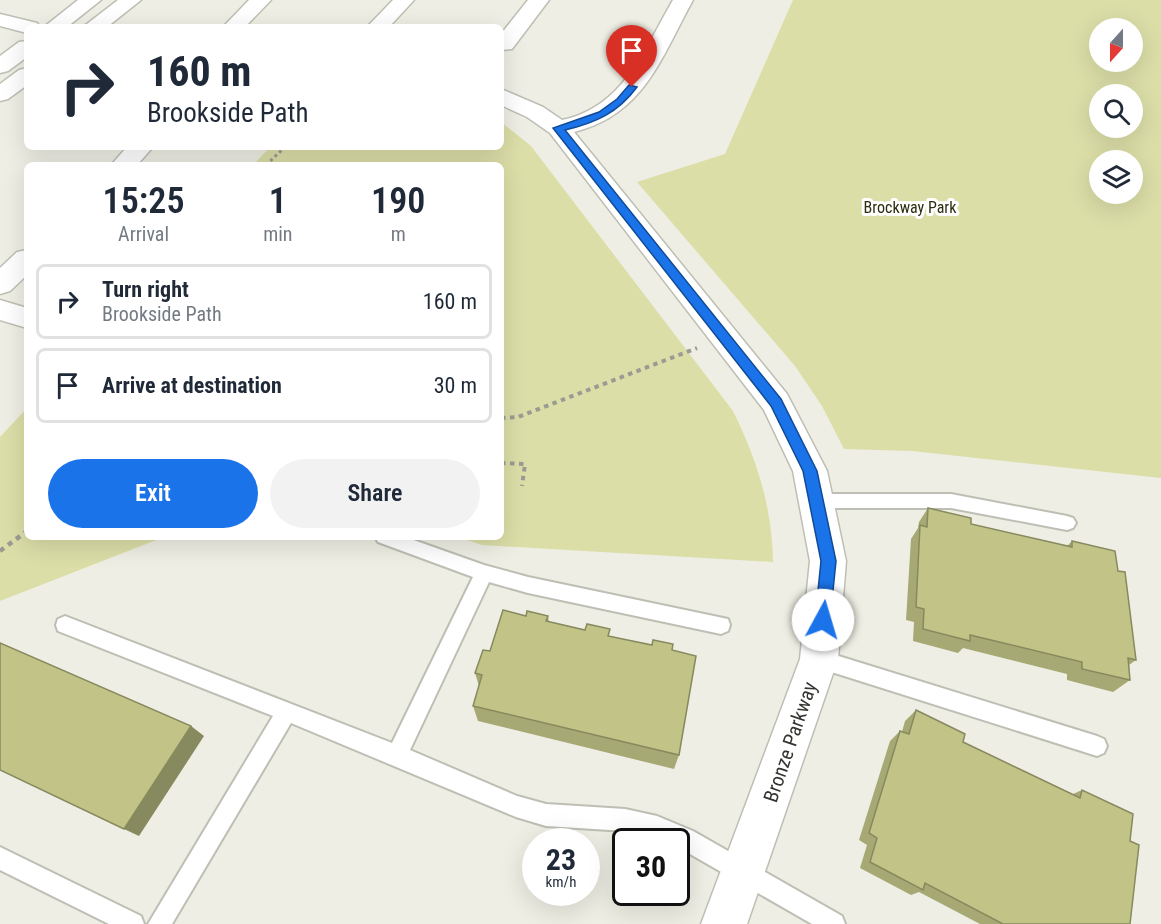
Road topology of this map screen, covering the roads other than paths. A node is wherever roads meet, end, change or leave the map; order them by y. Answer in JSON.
{"nodes":[{"id":1,"x":91,"y":0,"type":"edge"},
{"id":2,"x":130,"y":0,"type":"edge"},
{"id":3,"x":261,"y":0,"type":"edge"},
{"id":4,"x":404,"y":0,"type":"edge"},
{"id":5,"x":539,"y":0,"type":"edge"},
{"id":6,"x":682,"y":0,"type":"edge"},
{"id":7,"x":0,"y":20,"type":"edge"},
{"id":8,"x":58,"y":24,"type":"edge"},
{"id":9,"x":97,"y":24,"type":"edge"},
{"id":10,"x":236,"y":24,"type":"edge"},
{"id":11,"x":380,"y":24,"type":"edge"},
{"id":12,"x":24,"y":26,"type":"edge"},
{"id":13,"x":504,"y":44,"type":"dead end"},
{"id":14,"x":24,"y":48,"type":"edge"},
{"id":15,"x":0,"y":66,"type":"edge"},
{"id":16,"x":24,"y":77,"type":"edge"},
{"id":17,"x":0,"y":94,"type":"edge"},
{"id":18,"x":504,"y":97,"type":"edge"},
{"id":19,"x":558,"y":128,"type":"junction"},
{"id":20,"x":138,"y":150,"type":"edge"},
{"id":21,"x":126,"y":162,"type":"edge"},
{"id":22,"x":24,"y":262,"type":"edge"},
{"id":23,"x":0,"y":284,"type":"edge"},
{"id":24,"x":0,"y":310,"type":"edge"},
{"id":25,"x":24,"y":317,"type":"edge"},
{"id":26,"x":816,"y":501,"type":"junction"},
{"id":27,"x":1067,"y":523,"type":"dead end"},
{"id":28,"x":392,"y":540,"type":"edge"},
{"id":29,"x":484,"y":573,"type":"junction"},
{"id":30,"x":65,"y":625,"type":"dead end"},
{"id":31,"x":721,"y":625,"type":"dead end"},
{"id":32,"x":819,"y":658,"type":"junction"},
{"id":33,"x":287,"y":712,"type":"junction"},
{"id":34,"x":1097,"y":746,"type":"dead end"},
{"id":35,"x":397,"y":755,"type":"junction"},
{"id":36,"x":0,"y":858,"type":"edge"},
{"id":37,"x":743,"y":873,"type":"junction"},
{"id":38,"x":133,"y":924,"type":"edge"},
{"id":39,"x":159,"y":924,"type":"edge"},
{"id":40,"x":724,"y":924,"type":"edge"},
{"id":41,"x":834,"y":924,"type":"edge"}],
"edges":[{"from":1,"to":8,"type":"street"},
{"from":2,"to":9,"type":"street"},
{"from":3,"to":10,"type":"street"},
{"from":4,"to":11,"type":"street"},
{"from":5,"to":13,"type":"street"},
{"from":6,"to":19,"type":"street"},
{"from":7,"to":12,"type":"street"},
{"from":14,"to":15,"type":"street"},
{"from":16,"to":17,"type":"street"},
{"from":18,"to":19,"type":"street","name":"Bronze Parkway"},
{"from":19,"to":26,"type":"street","name":"Bronze Parkway"},
{"from":20,"to":21,"type":"street"},
{"from":22,"to":23,"type":"street"},
{"from":24,"to":25,"type":"street"},
{"from":26,"to":27,"type":"lane"},
{"from":26,"to":32,"type":"street","name":"Bronze Parkway"},
{"from":28,"to":29,"type":"lane"},
{"from":29,"to":31,"type":"lane"},
{"from":29,"to":35,"type":"lane"},
{"from":30,"to":33,"type":"lane"},
{"from":32,"to":34,"type":"lane"},
{"from":32,"to":37,"type":"street","name":"Bronze Parkway"},
{"from":33,"to":35,"type":"lane"},
{"from":33,"to":39,"type":"lane"},
{"from":35,"to":37,"type":"lane"},
{"from":36,"to":38,"type":"lane"},
{"from":37,"to":40,"type":"street","name":"Bronze Parkway"},
{"from":37,"to":41,"type":"lane"}]}
